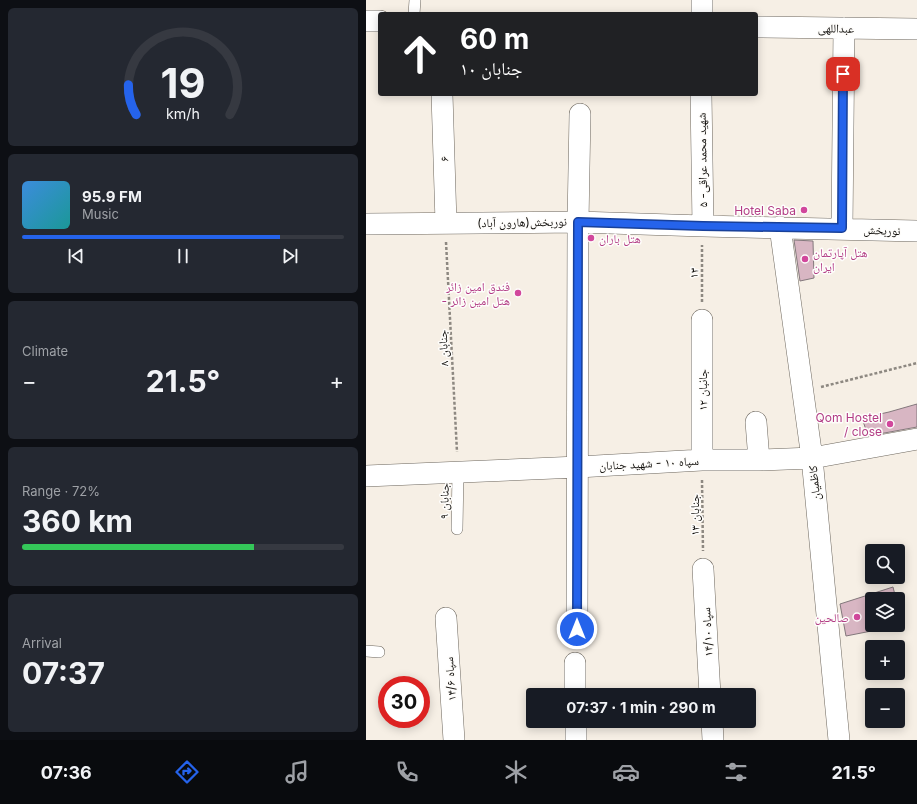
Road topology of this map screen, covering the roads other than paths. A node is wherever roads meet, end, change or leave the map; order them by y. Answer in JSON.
{"nodes":[{"id":1,"x":415,"y":0,"type":"edge"},
{"id":2,"x":702,"y":0,"type":"edge"},
{"id":3,"x":414,"y":12,"type":"edge"},
{"id":4,"x":702,"y":12,"type":"edge"},
{"id":5,"x":366,"y":21,"type":"edge"},
{"id":6,"x":378,"y":21,"type":"edge"},
{"id":7,"x":758,"y":27,"type":"edge"},
{"id":8,"x":844,"y":28,"type":"junction"},
{"id":9,"x":917,"y":29,"type":"edge"},
{"id":10,"x":442,"y":96,"type":"edge"},
{"id":11,"x":701,"y":96,"type":"edge"},
{"id":12,"x":580,"y":114,"type":"dead end"},
{"id":13,"x":578,"y":222,"type":"junction"},
{"id":14,"x":446,"y":223,"type":"junction"},
{"id":15,"x":366,"y":224,"type":"edge"},
{"id":16,"x":703,"y":226,"type":"junction"},
{"id":17,"x":780,"y":227,"type":"junction"},
{"id":18,"x":842,"y":228,"type":"junction"},
{"id":19,"x":917,"y":231,"type":"edge"},
{"id":20,"x":702,"y":320,"type":"road end"},
{"id":21,"x":756,"y":422,"type":"dead end"},
{"id":22,"x":917,"y":439,"type":"edge"},
{"id":23,"x":812,"y":458,"type":"junction"},
{"id":24,"x":702,"y":460,"type":"junction"},
{"id":25,"x":759,"y":460,"type":"junction"},
{"id":26,"x":578,"y":467,"type":"junction"},
{"id":27,"x":458,"y":472,"type":"junction"},
{"id":28,"x":366,"y":476,"type":"edge"},
{"id":29,"x":457,"y":530,"type":"dead end"},
{"id":30,"x":703,"y":569,"type":"road end"},
{"id":31,"x":446,"y":618,"type":"dead end"},
{"id":32,"x":577,"y":629,"type":"dead end"},
{"id":33,"x":366,"y":651,"type":"edge"},
{"id":34,"x":379,"y":652,"type":"dead end"},
{"id":35,"x":575,"y":663,"type":"dead end"},
{"id":36,"x":576,"y":688,"type":"edge"},
{"id":37,"x":710,"y":688,"type":"edge"},
{"id":38,"x":576,"y":728,"type":"edge"},
{"id":39,"x":712,"y":728,"type":"edge"},
{"id":40,"x":454,"y":740,"type":"edge"},
{"id":41,"x":576,"y":740,"type":"edge"},
{"id":42,"x":713,"y":740,"type":"edge"},
{"id":43,"x":839,"y":740,"type":"edge"}],
"edges":[{"from":1,"to":3,"type":"lane"},
{"from":2,"to":4,"type":"street"},
{"from":5,"to":6,"type":"street"},
{"from":7,"to":8,"type":"street","name":"عبداللهی"},
{"from":8,"to":9,"type":"street","name":"عبداللهی"},
{"from":8,"to":18,"type":"street"},
{"from":10,"to":14,"type":"street","name":"۶"},
{"from":11,"to":16,"type":"street","name":"شهید محمد عراقی- ۵"},
{"from":12,"to":13,"type":"street"},
{"from":13,"to":14,"type":"street","name":"نوربخش(هارون آباد)"},
{"from":13,"to":16,"type":"street","name":"نوربخش(هارون آباد)"},
{"from":13,"to":26,"type":"street"},
{"from":14,"to":15,"type":"street","name":"نوربخش(هارون آباد)"},
{"from":16,"to":17,"type":"street","name":"نوربخش"},
{"from":17,"to":18,"type":"street","name":"نوربخش"},
{"from":17,"to":23,"type":"street","name":"کاظمیان"},
{"from":18,"to":19,"type":"street","name":"نوربخش"},
{"from":20,"to":24,"type":"street","name":"جانبان ۱۲"},
{"from":21,"to":25,"type":"street"},
{"from":22,"to":23,"type":"street","name":"سپاه ۱۰ - شهید جنابان"},
{"from":23,"to":25,"type":"street","name":"سپاه ۱۰ - شهید جنابان"},
{"from":23,"to":43,"type":"street","name":"کاظمیان"},
{"from":24,"to":25,"type":"street","name":"سپاه ۱۰ - شهید جنابان"},
{"from":24,"to":26,"type":"street","name":"سپاه ۱۰ - شهید جنابان"},
{"from":26,"to":27,"type":"street","name":"سپاه ۱۰ - شهید جنابان"},
{"from":26,"to":32,"type":"street"},
{"from":27,"to":28,"type":"street","name":"سپاه ۱۰ - شهید جنابان"},
{"from":27,"to":29,"type":"lane","name":"جنابان ۹"},
{"from":30,"to":37,"type":"street","name":"سپاه ۱۴/۱۰"},
{"from":31,"to":40,"type":"street","name":"سپاه ۱۴/۶"},
{"from":33,"to":34,"type":"lane"},
{"from":35,"to":36,"type":"street"},
{"from":38,"to":41,"type":"street"},
{"from":39,"to":42,"type":"street"}]}
